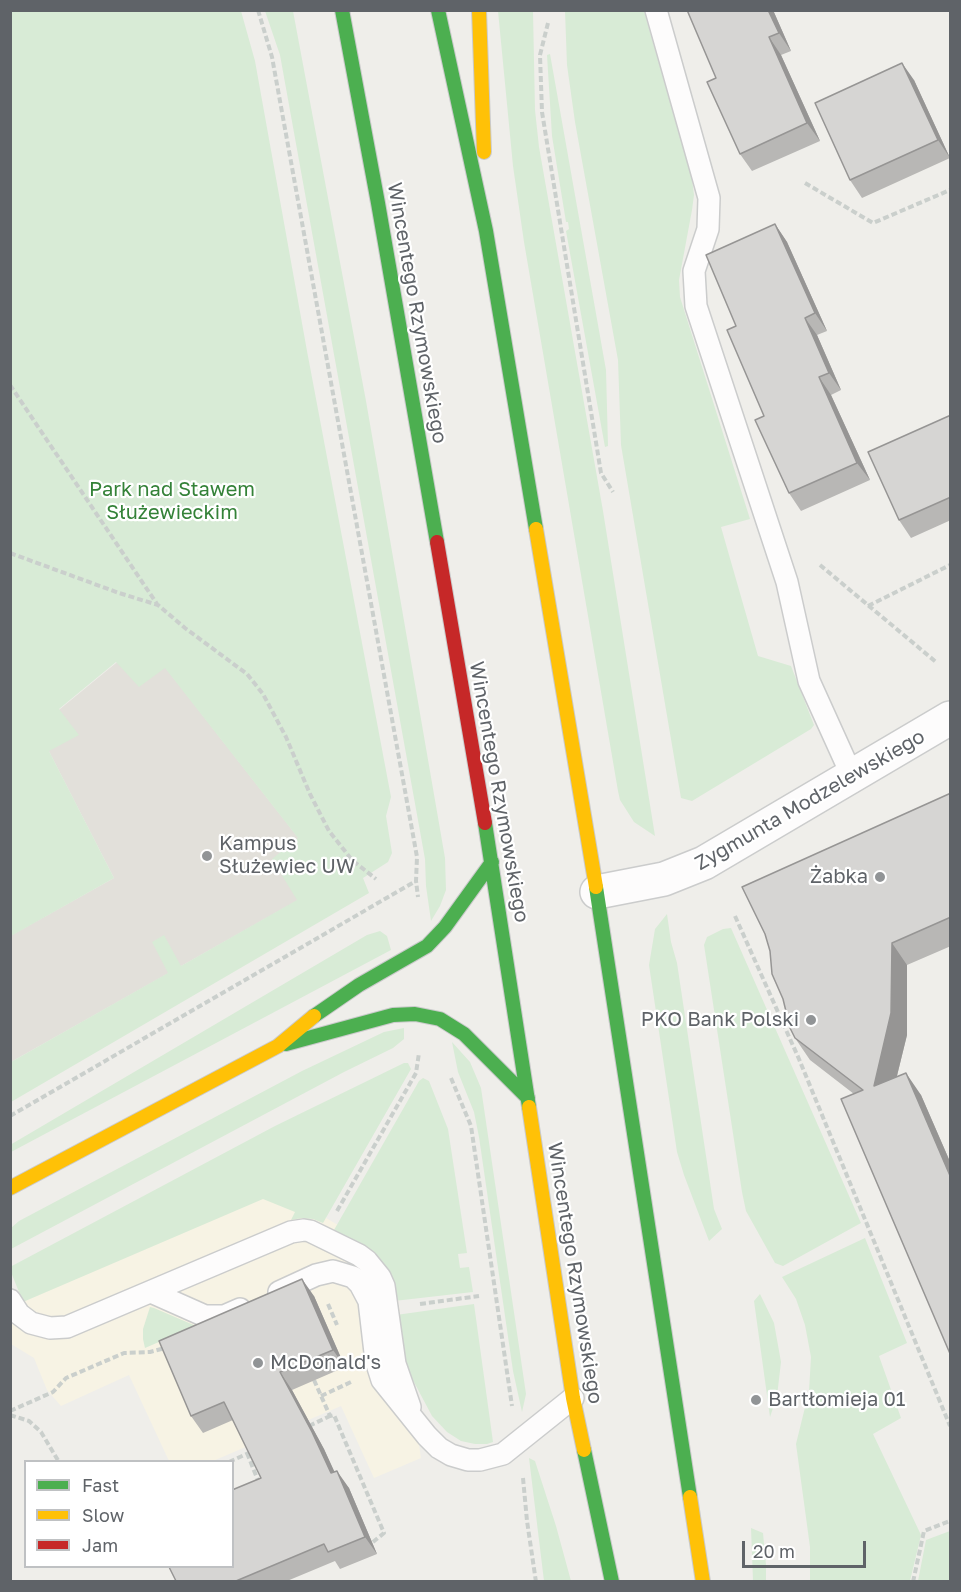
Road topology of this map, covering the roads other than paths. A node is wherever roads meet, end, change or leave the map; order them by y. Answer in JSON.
{"nodes":[{"id":1,"x":342,"y":10,"type":"edge"},
{"id":2,"x":438,"y":10,"type":"edge"},
{"id":3,"x":479,"y":10,"type":"edge"},
{"id":4,"x":656,"y":10,"type":"edge"},
{"id":5,"x":486,"y":231,"type":"junction"},
{"id":6,"x":951,"y":718,"type":"edge"},
{"id":7,"x":852,"y":776,"type":"junction"},
{"id":8,"x":492,"y":862,"type":"junction"},
{"id":9,"x":597,"y":892,"type":"junction"},
{"id":10,"x":278,"y":1046,"type":"junction"},
{"id":11,"x":528,"y":1098,"type":"junction"},
{"id":12,"x":10,"y":1188,"type":"edge"},
{"id":13,"x":151,"y":1292,"type":"junction"},
{"id":14,"x":10,"y":1300,"type":"edge"},
{"id":15,"x":573,"y":1398,"type":"junction"},
{"id":16,"x":414,"y":1419,"type":"junction"},
{"id":17,"x":612,"y":1581,"type":"edge"},
{"id":18,"x":703,"y":1581,"type":"edge"}],
"edges":[{"from":1,"to":8,"type":"main road","name":"Wincentego Rzymowskiego"},
{"from":2,"to":5,"type":"main road"},
{"from":3,"to":5,"type":"main road"},
{"from":4,"to":7,"type":"lane"},
{"from":5,"to":9,"type":"main road"},
{"from":6,"to":7,"type":"street","name":"Zygmunta Modzelewskiego"},
{"from":7,"to":9,"type":"street","name":"Zygmunta Modzelewskiego"},
{"from":8,"to":10,"type":"main road"},
{"from":8,"to":11,"type":"main road","name":"Wincentego Rzymowskiego"},
{"from":9,"to":18,"type":"main road"},
{"from":10,"to":11,"type":"main road"},
{"from":10,"to":12,"type":"main road"},
{"from":11,"to":15,"type":"main road","name":"Wincentego Rzymowskiego"},
{"from":13,"to":14,"type":"lane"},
{"from":13,"to":16,"type":"lane"},
{"from":13,"to":16,"type":"lane"},
{"from":15,"to":16,"type":"lane"},
{"from":15,"to":17,"type":"main road","name":"Wincentego Rzymowskiego"}]}
